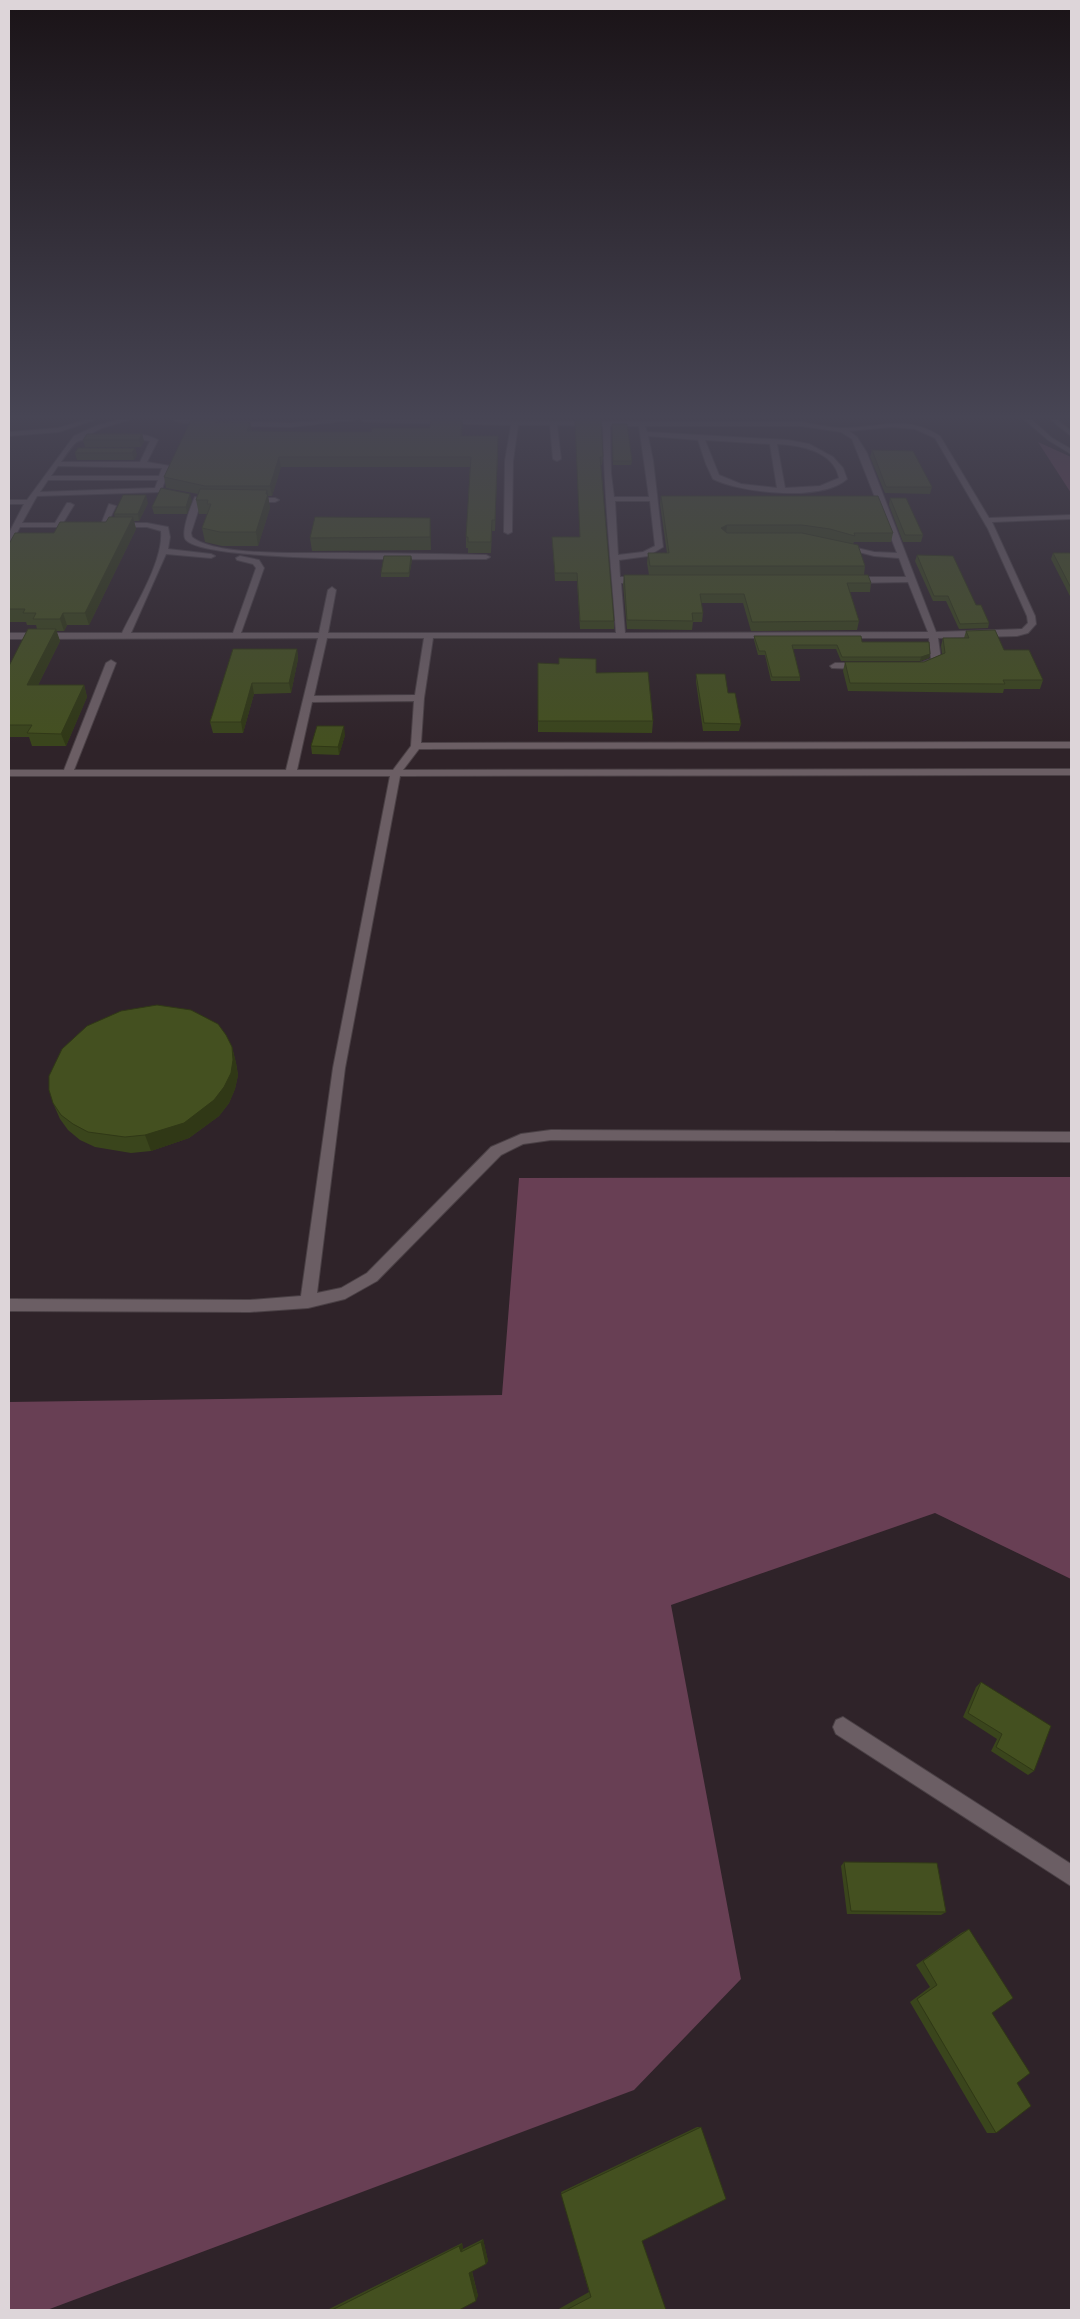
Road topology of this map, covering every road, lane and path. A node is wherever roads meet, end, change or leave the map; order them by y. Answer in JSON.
{"nodes":[{"id":1,"x":16,"y":528,"type":"edge"},
{"id":2,"x":161,"y":528,"type":"edge"},
{"id":3,"x":189,"y":528,"type":"edge"},
{"id":4,"x":508,"y":528,"type":"edge"},
{"id":5,"x":612,"y":528,"type":"edge"},
{"id":6,"x":657,"y":528,"type":"edge"},
{"id":7,"x":891,"y":528,"type":"edge"},
{"id":8,"x":990,"y":528,"type":"edge"},
{"id":9,"x":508,"y":532,"type":"dead end"},
{"id":10,"x":9,"y":540,"type":"edge"},
{"id":11,"x":835,"y":544,"type":"edge"},
{"id":12,"x":164,"y":552,"type":"junction"},
{"id":13,"x":902,"y":556,"type":"junction"},
{"id":14,"x":486,"y":557,"type":"edge"},
{"id":15,"x":614,"y":558,"type":"junction"},
{"id":16,"x":911,"y":579,"type":"junction"},
{"id":17,"x":616,"y":580,"type":"junction"},
{"id":18,"x":645,"y":580,"type":"edge"},
{"id":19,"x":842,"y":580,"type":"edge"},
{"id":20,"x":332,"y":590,"type":"dead end"},
{"id":21,"x":933,"y":635,"type":"junction"},
{"id":22,"x":9,"y":636,"type":"edge"},
{"id":23,"x":125,"y":636,"type":"junction"},
{"id":24,"x":236,"y":636,"type":"junction"},
{"id":25,"x":323,"y":636,"type":"junction"},
{"id":26,"x":429,"y":636,"type":"junction"},
{"id":27,"x":621,"y":637,"type":"junction"},
{"id":28,"x":111,"y":663,"type":"dead end"},
{"id":29,"x":835,"y":666,"type":"dead end"},
{"id":30,"x":873,"y":666,"type":"edge"},
{"id":31,"x":911,"y":666,"type":"edge"},
{"id":32,"x":419,"y":698,"type":"junction"},
{"id":33,"x":308,"y":699,"type":"junction"},
{"id":34,"x":1071,"y":745,"type":"edge"},
{"id":35,"x":416,"y":746,"type":"junction"},
{"id":36,"x":291,"y":772,"type":"junction"},
{"id":37,"x":396,"y":772,"type":"junction"},
{"id":38,"x":1071,"y":772,"type":"edge"},
{"id":39,"x":9,"y":773,"type":"edge"},
{"id":40,"x":68,"y":773,"type":"junction"},
{"id":41,"x":1071,"y":1138,"type":"edge"},
{"id":42,"x":308,"y":1302,"type":"junction"},
{"id":43,"x":9,"y":1304,"type":"edge"},
{"id":44,"x":843,"y":1727,"type":"dead end"},
{"id":45,"x":1071,"y":1876,"type":"edge"}],
"edges":[{"from":1,"to":10,"type":"lane"},
{"from":2,"to":12,"type":"lane"},
{"from":3,"to":14,"type":"lane"},
{"from":4,"to":9,"type":"lane"},
{"from":5,"to":15,"type":"lane"},
{"from":6,"to":15,"type":"lane"},
{"from":7,"to":13,"type":"lane"},
{"from":8,"to":21,"type":"lane"},
{"from":11,"to":13,"type":"lane"},
{"from":12,"to":23,"type":"lane"},
{"from":12,"to":24,"type":"lane"},
{"from":13,"to":16,"type":"lane"},
{"from":15,"to":17,"type":"lane"},
{"from":16,"to":19,"type":"lane"},
{"from":16,"to":21,"type":"lane"},
{"from":17,"to":18,"type":"lane"},
{"from":17,"to":27,"type":"lane"},
{"from":20,"to":25,"type":"lane"},
{"from":21,"to":27,"type":"lane"},
{"from":21,"to":31,"type":"lane"},
{"from":22,"to":23,"type":"lane"},
{"from":23,"to":24,"type":"lane"},
{"from":24,"to":25,"type":"lane"},
{"from":25,"to":26,"type":"lane"},
{"from":25,"to":33,"type":"lane"},
{"from":26,"to":27,"type":"lane"},
{"from":26,"to":32,"type":"lane"},
{"from":28,"to":40,"type":"lane"},
{"from":29,"to":30,"type":"lane"},
{"from":32,"to":33,"type":"lane"},
{"from":32,"to":35,"type":"lane"},
{"from":33,"to":36,"type":"lane"},
{"from":34,"to":35,"type":"lane"},
{"from":35,"to":37,"type":"lane"},
{"from":36,"to":37,"type":"lane"},
{"from":36,"to":40,"type":"lane"},
{"from":37,"to":38,"type":"lane"},
{"from":37,"to":42,"type":"lane"},
{"from":39,"to":40,"type":"lane"},
{"from":41,"to":42,"type":"lane"},
{"from":42,"to":43,"type":"lane"},
{"from":44,"to":45,"type":"lane"}]}
